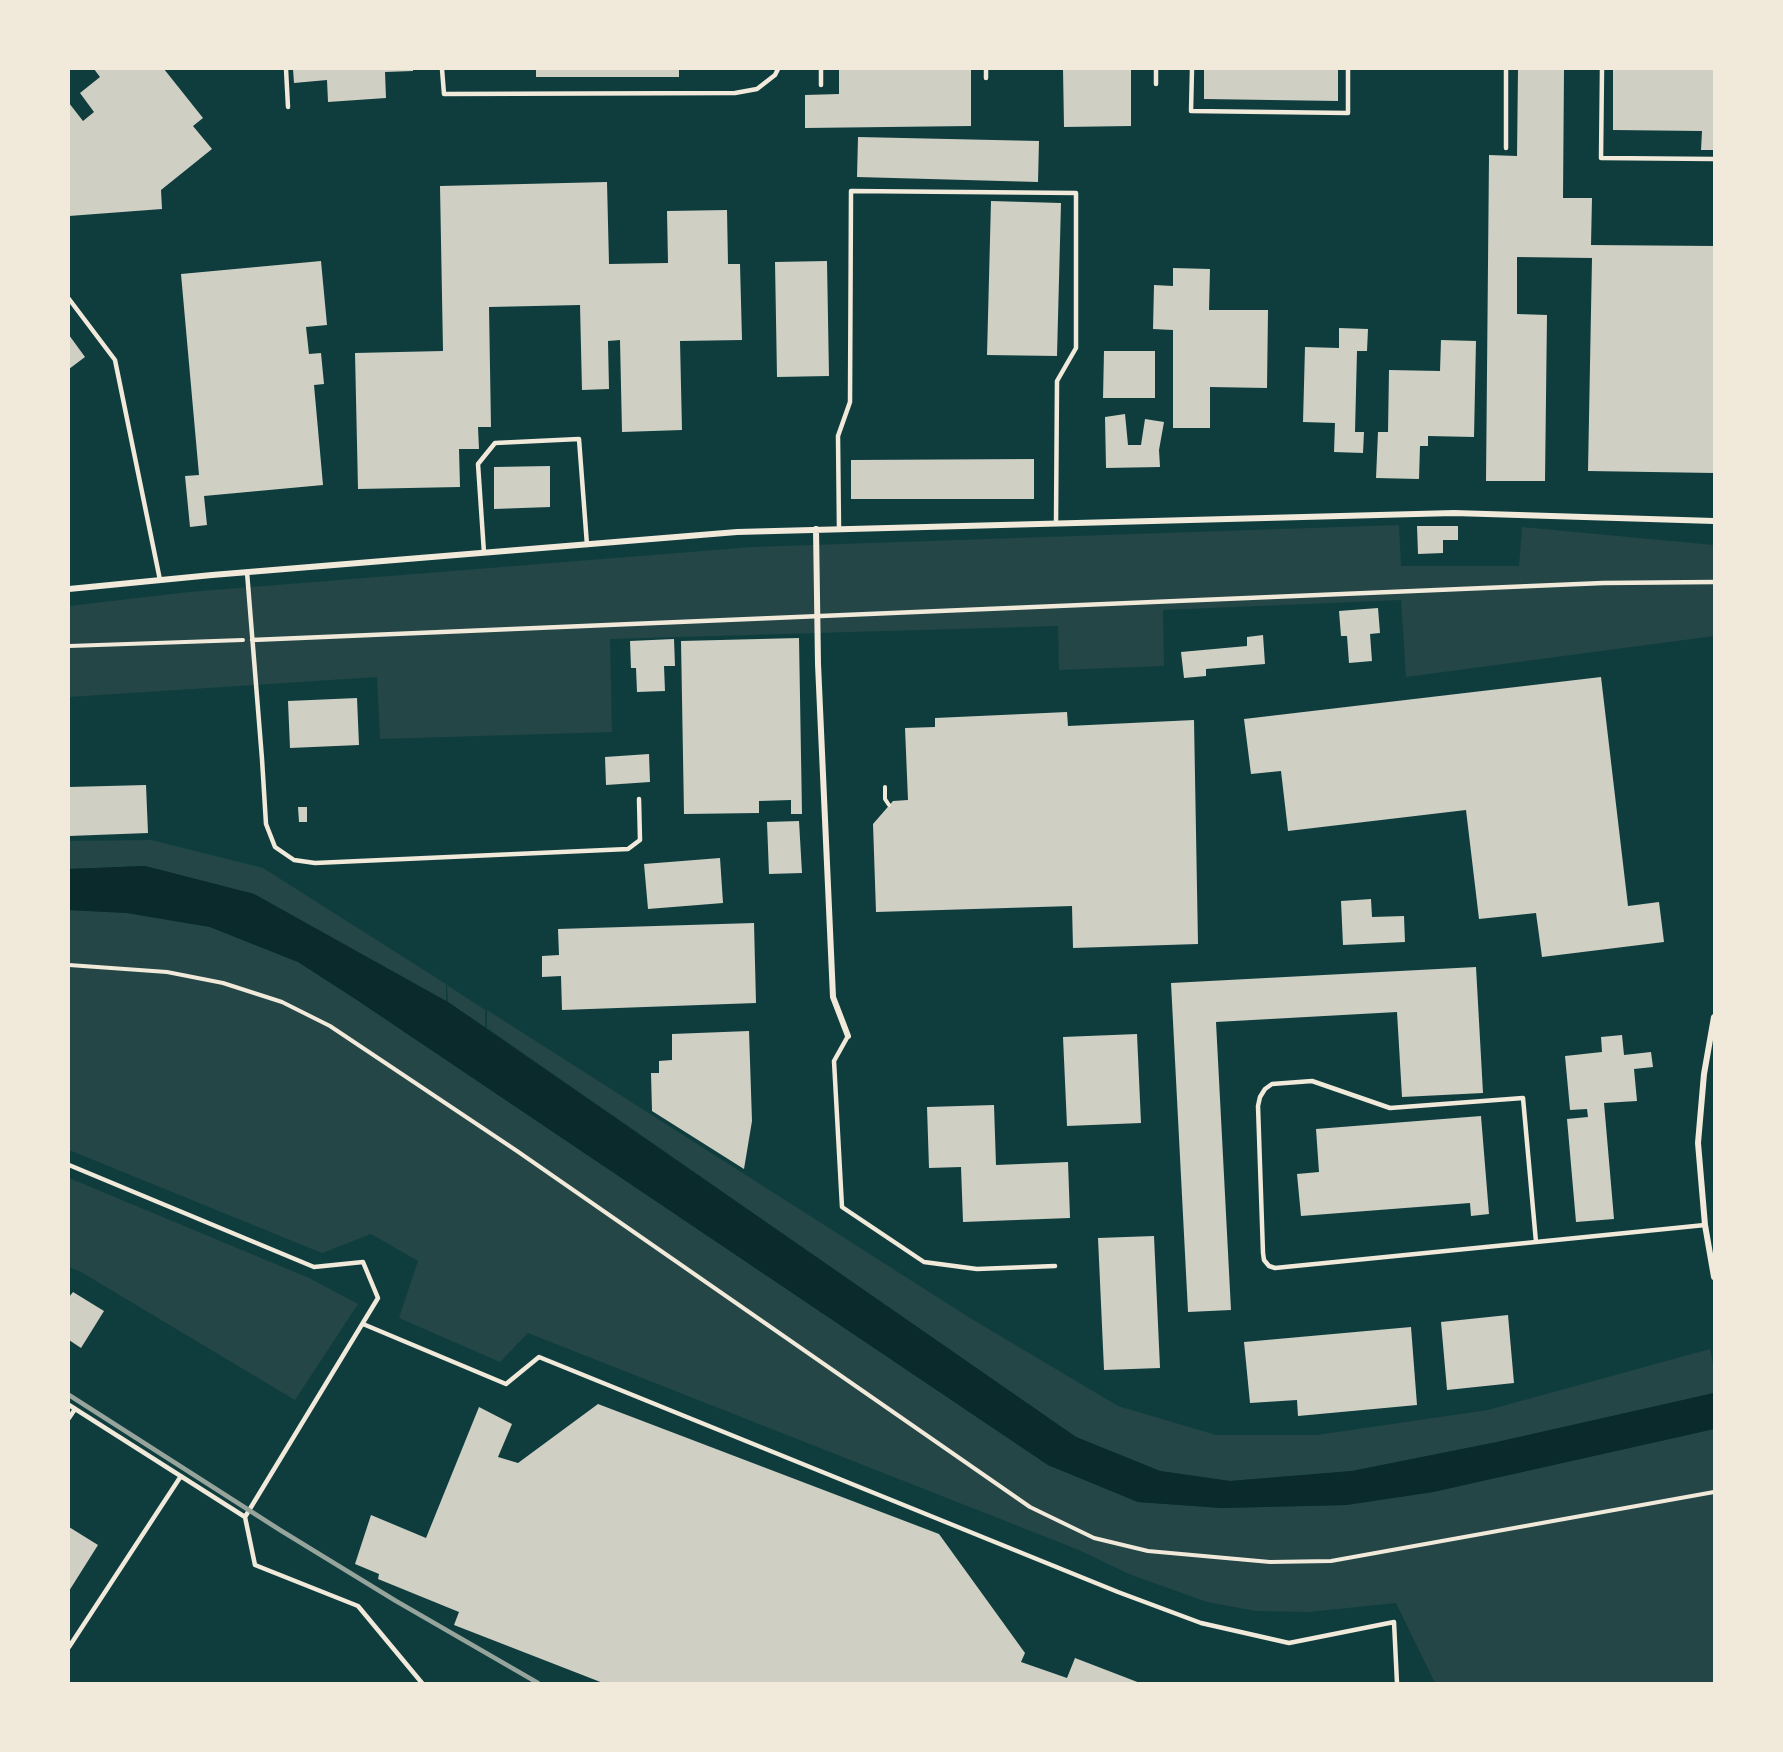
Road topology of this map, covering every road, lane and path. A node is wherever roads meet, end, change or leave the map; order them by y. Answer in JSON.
{"nodes":[{"id":1,"x":286,"y":69,"type":"edge"},
{"id":2,"x":442,"y":69,"type":"edge"},
{"id":3,"x":778,"y":69,"type":"edge"},
{"id":4,"x":821,"y":69,"type":"edge"},
{"id":5,"x":986,"y":69,"type":"edge"},
{"id":6,"x":1156,"y":69,"type":"edge"},
{"id":7,"x":1192,"y":69,"type":"edge"},
{"id":8,"x":1348,"y":69,"type":"edge"},
{"id":9,"x":1506,"y":69,"type":"edge"},
{"id":10,"x":1602,"y":69,"type":"edge"},
{"id":11,"x":986,"y":78,"type":"dead end"},
{"id":12,"x":1156,"y":84,"type":"dead end"},
{"id":13,"x":821,"y":85,"type":"dead end"},
{"id":14,"x":288,"y":107,"type":"dead end"},
{"id":15,"x":1506,"y":148,"type":"dead end"},
{"id":16,"x":1714,"y":159,"type":"edge"},
{"id":17,"x":69,"y":299,"type":"edge"},
{"id":18,"x":1714,"y":520,"type":"edge"},
{"id":19,"x":1056,"y":523,"type":"junction"},
{"id":20,"x":816,"y":529,"type":"junction"},
{"id":21,"x":839,"y":529,"type":"junction"},
{"id":22,"x":587,"y":545,"type":"junction"},
{"id":23,"x":484,"y":553,"type":"junction"},
{"id":24,"x":247,"y":572,"type":"junction"},
{"id":25,"x":160,"y":580,"type":"junction"},
{"id":26,"x":1714,"y":582,"type":"edge"},
{"id":27,"x":69,"y":589,"type":"edge"},
{"id":28,"x":817,"y":616,"type":"junction"},
{"id":29,"x":252,"y":640,"type":"junction"},
{"id":30,"x":69,"y":646,"type":"edge"},
{"id":31,"x":885,"y":787,"type":"dead end"},
{"id":32,"x":639,"y":799,"type":"dead end"},
{"id":33,"x":890,"y":805,"type":"dead end"},
{"id":34,"x":69,"y":965,"type":"edge"},
{"id":35,"x":1714,"y":1017,"type":"edge"},
{"id":36,"x":848,"y":1036,"type":"joint"},
{"id":37,"x":69,"y":1165,"type":"edge"},
{"id":38,"x":1705,"y":1225,"type":"junction"},
{"id":39,"x":1536,"y":1242,"type":"junction"},
{"id":40,"x":1055,"y":1266,"type":"dead end"},
{"id":41,"x":1714,"y":1277,"type":"edge"},
{"id":42,"x":363,"y":1324,"type":"junction"},
{"id":43,"x":69,"y":1405,"type":"edge"},
{"id":44,"x":75,"y":1408,"type":"junction"},
{"id":45,"x":69,"y":1418,"type":"edge"},
{"id":46,"x":181,"y":1476,"type":"junction"},
{"id":47,"x":1714,"y":1492,"type":"edge"},
{"id":48,"x":245,"y":1517,"type":"junction"},
{"id":49,"x":69,"y":1647,"type":"edge"},
{"id":50,"x":422,"y":1683,"type":"edge"},
{"id":51,"x":1397,"y":1683,"type":"edge"}],
"edges":[{"from":1,"to":14,"type":"lane"},
{"from":2,"to":3,"type":"lane"},
{"from":4,"to":13,"type":"lane"},
{"from":5,"to":11,"type":"lane"},
{"from":6,"to":12,"type":"lane"},
{"from":7,"to":8,"type":"lane"},
{"from":9,"to":15,"type":"lane"},
{"from":10,"to":16,"type":"lane"},
{"from":17,"to":25,"type":"lane"},
{"from":18,"to":19,"type":"street"},
{"from":19,"to":21,"type":"street"},
{"from":19,"to":21,"type":"lane"},
{"from":20,"to":21,"type":"street"},
{"from":20,"to":22,"type":"street"},
{"from":20,"to":28,"type":"street"},
{"from":22,"to":23,"type":"street"},
{"from":22,"to":23,"type":"lane"},
{"from":23,"to":24,"type":"street"},
{"from":24,"to":25,"type":"street"},
{"from":24,"to":29,"type":"lane"},
{"from":25,"to":27,"type":"street"},
{"from":26,"to":28,"type":"lane"},
{"from":28,"to":29,"type":"lane"},
{"from":28,"to":36,"type":"street"},
{"from":29,"to":30,"type":"path"},
{"from":29,"to":32,"type":"lane"},
{"from":31,"to":33,"type":"path"},
{"from":34,"to":47,"type":"path"},
{"from":35,"to":38,"type":"street"},
{"from":36,"to":40,"type":"lane"},
{"from":37,"to":42,"type":"lane"},
{"from":38,"to":39,"type":"lane"},
{"from":38,"to":41,"type":"street"},
{"from":39,"to":39,"type":"lane"},
{"from":42,"to":48,"type":"lane"},
{"from":42,"to":51,"type":"lane"},
{"from":43,"to":44,"type":"lane"},
{"from":44,"to":45,"type":"lane"},
{"from":44,"to":46,"type":"lane"},
{"from":46,"to":48,"type":"lane"},
{"from":46,"to":49,"type":"lane"},
{"from":48,"to":50,"type":"lane"}]}
